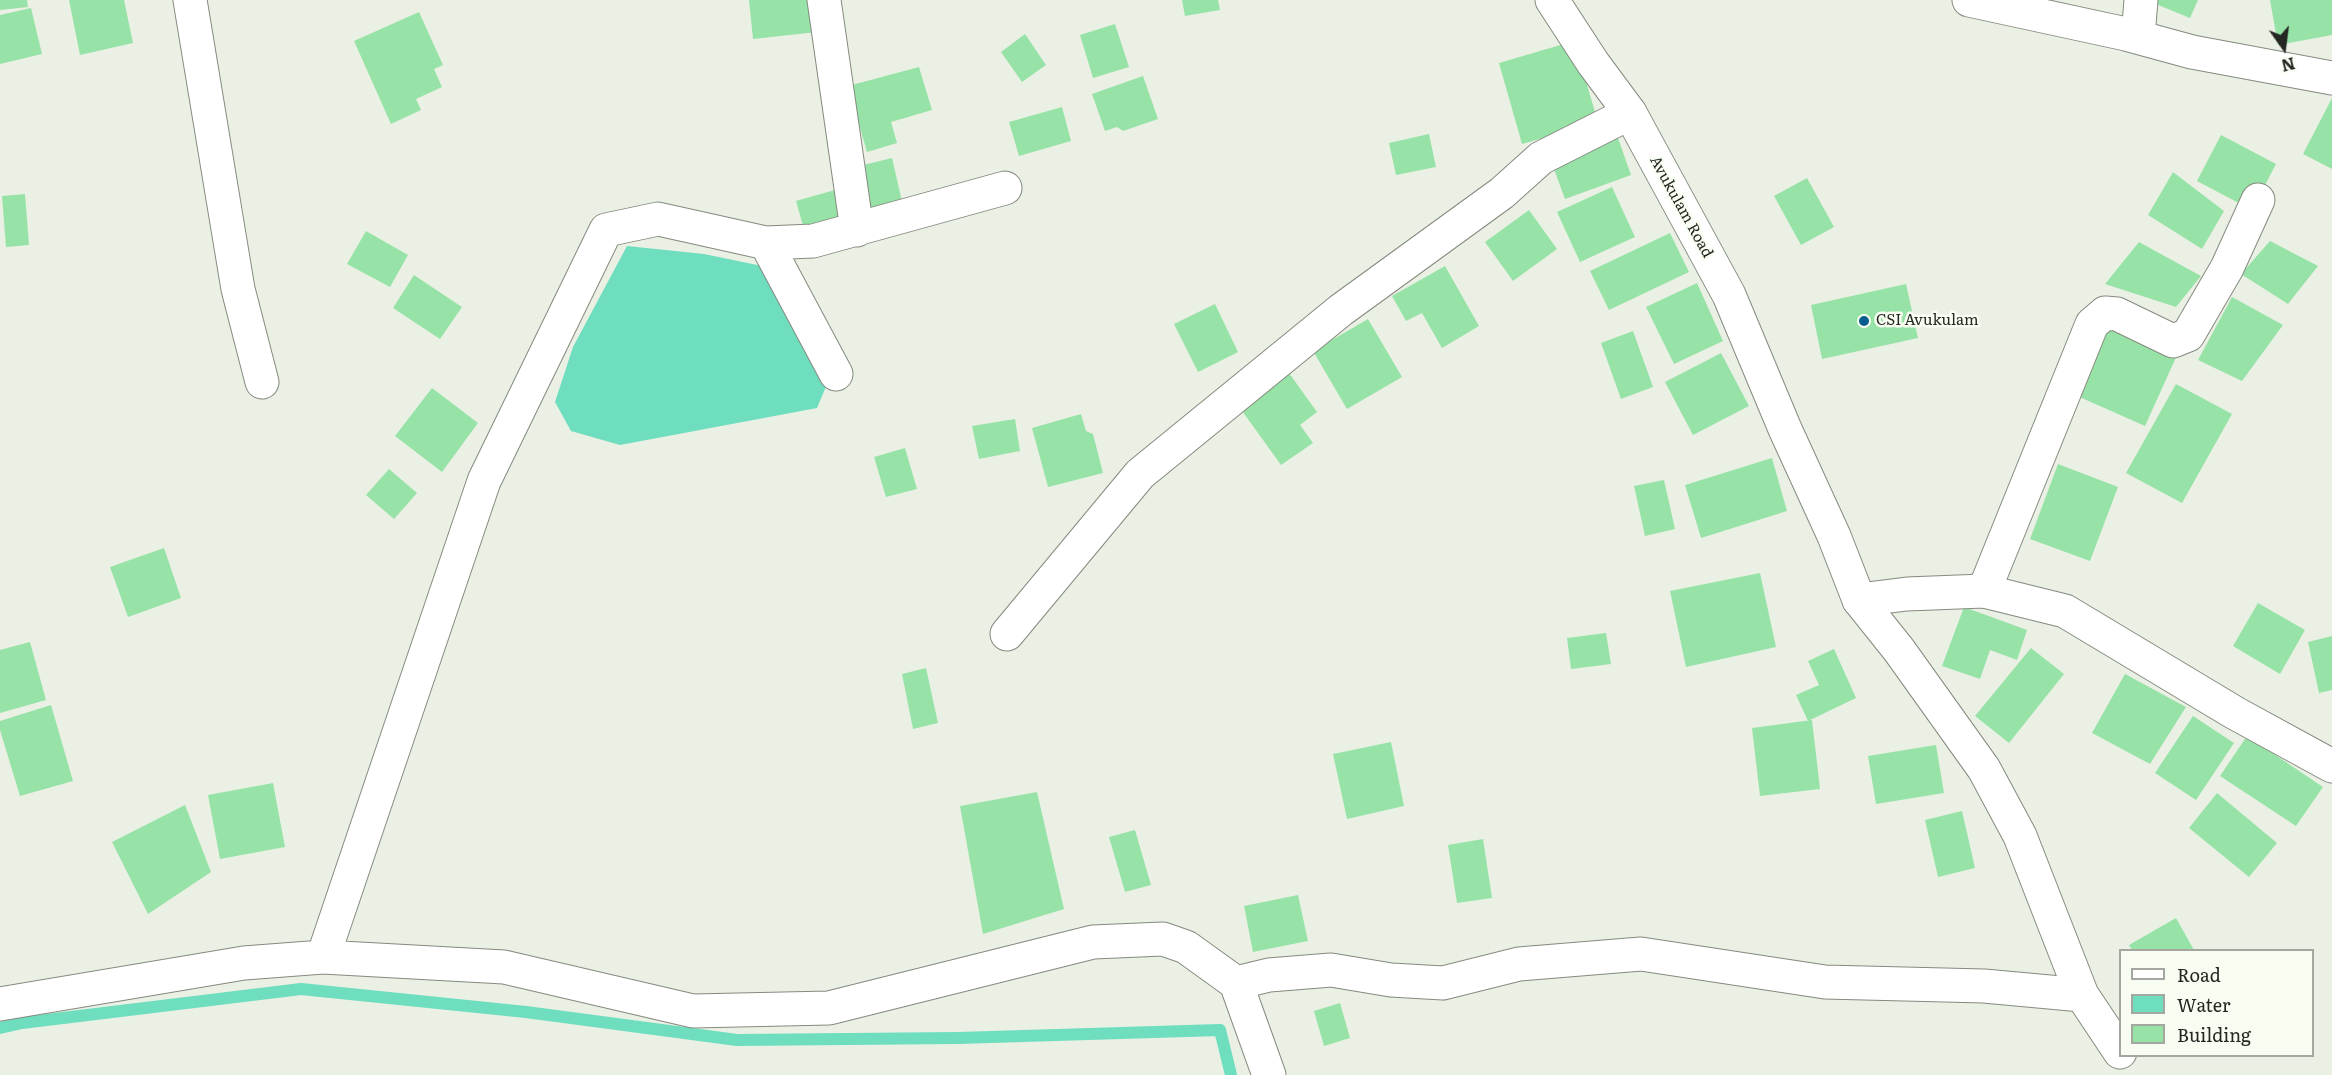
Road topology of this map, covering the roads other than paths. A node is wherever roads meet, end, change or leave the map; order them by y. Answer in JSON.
{"nodes":[{"id":1,"x":189,"y":0,"type":"edge"},
{"id":2,"x":825,"y":0,"type":"edge"},
{"id":3,"x":1552,"y":0,"type":"edge"},
{"id":4,"x":1969,"y":0,"type":"edge"},
{"id":5,"x":2141,"y":0,"type":"edge"},
{"id":6,"x":2139,"y":37,"type":"junction"},
{"id":7,"x":2332,"y":78,"type":"edge"},
{"id":8,"x":1630,"y":113,"type":"junction"},
{"id":9,"x":1005,"y":188,"type":"dead end"},
{"id":10,"x":2258,"y":200,"type":"dead end"},
{"id":11,"x":858,"y":230,"type":"junction"},
{"id":12,"x":766,"y":243,"type":"junction"},
{"id":13,"x":836,"y":374,"type":"dead end"},
{"id":14,"x":262,"y":382,"type":"dead end"},
{"id":15,"x":1984,"y":591,"type":"junction"},
{"id":16,"x":1859,"y":600,"type":"junction"},
{"id":17,"x":1006,"y":634,"type":"dead end"},
{"id":18,"x":2332,"y":766,"type":"edge"},
{"id":19,"x":322,"y":957,"type":"junction"},
{"id":20,"x":1236,"y":983,"type":"junction"},
{"id":21,"x":2082,"y":995,"type":"junction"},
{"id":22,"x":0,"y":1004,"type":"edge"},
{"id":23,"x":2119,"y":1049,"type":"edge"},
{"id":24,"x":2124,"y":1057,"type":"edge"},
{"id":25,"x":1269,"y":1075,"type":"edge"},
{"id":26,"x":2136,"y":1075,"type":"edge"}],
"edges":[{"from":1,"to":14,"type":"street"},
{"from":2,"to":11,"type":"street"},
{"from":3,"to":8,"type":"street","name":"Avukulam Road"},
{"from":4,"to":6,"type":"street"},
{"from":5,"to":6,"type":"street"},
{"from":6,"to":7,"type":"street"},
{"from":8,"to":16,"type":"street","name":"Avukulam Road"},
{"from":8,"to":17,"type":"street"},
{"from":9,"to":11,"type":"street"},
{"from":10,"to":15,"type":"street"},
{"from":11,"to":12,"type":"street"},
{"from":12,"to":13,"type":"street"},
{"from":12,"to":19,"type":"street"},
{"from":15,"to":16,"type":"street"},
{"from":15,"to":18,"type":"street"},
{"from":16,"to":21,"type":"street","name":"Avukulam Road"},
{"from":19,"to":20,"type":"street"},
{"from":19,"to":22,"type":"street"},
{"from":20,"to":21,"type":"street"},
{"from":20,"to":25,"type":"street"},
{"from":21,"to":23,"type":"street","name":"Avukulam Road"},
{"from":24,"to":26,"type":"street"}]}
